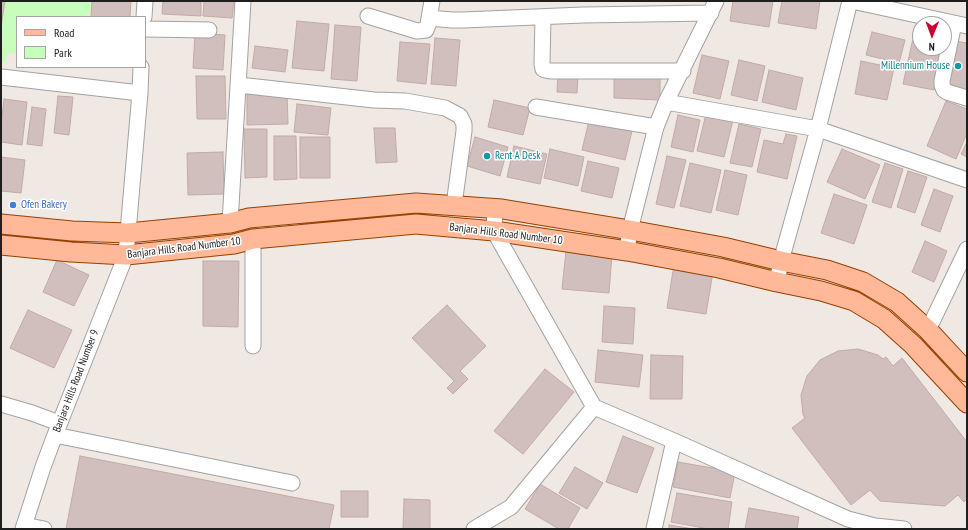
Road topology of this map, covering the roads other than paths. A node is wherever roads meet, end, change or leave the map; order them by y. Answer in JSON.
{"nodes":[{"id":1,"x":145,"y":1,"type":"edge"},
{"id":2,"x":243,"y":1,"type":"edge"},
{"id":3,"x":432,"y":1,"type":"edge"},
{"id":4,"x":851,"y":1,"type":"edge"},
{"id":5,"x":714,"y":7,"type":"edge"},
{"id":6,"x":144,"y":16,"type":"edge"},
{"id":7,"x":368,"y":16,"type":"dead end"},
{"id":8,"x":543,"y":17,"type":"junction"},
{"id":9,"x":429,"y":18,"type":"junction"},
{"id":10,"x":961,"y":25,"type":"edge"},
{"id":11,"x":146,"y":29,"type":"edge"},
{"id":12,"x":209,"y":30,"type":"dead end"},
{"id":13,"x":142,"y":68,"type":"edge"},
{"id":14,"x":682,"y":70,"type":"junction"},
{"id":15,"x":1,"y":77,"type":"edge"},
{"id":16,"x":239,"y":85,"type":"junction"},
{"id":17,"x":140,"y":93,"type":"junction"},
{"id":18,"x":967,"y":98,"type":"edge"},
{"id":19,"x":666,"y":102,"type":"junction"},
{"id":20,"x":536,"y":107,"type":"dead end"},
{"id":21,"x":656,"y":127,"type":"junction"},
{"id":22,"x":818,"y":129,"type":"junction"},
{"id":23,"x":967,"y":180,"type":"edge"},
{"id":24,"x":454,"y":205,"type":"junction"},
{"id":25,"x":495,"y":208,"type":"junction"},
{"id":26,"x":230,"y":223,"type":"junction"},
{"id":27,"x":1,"y":224,"type":"edge"},
{"id":28,"x":630,"y":230,"type":"junction"},
{"id":29,"x":494,"y":231,"type":"junction"},
{"id":30,"x":128,"y":233,"type":"junction"},
{"id":31,"x":253,"y":238,"type":"junction"},
{"id":32,"x":1,"y":245,"type":"edge"},
{"id":33,"x":967,"y":249,"type":"edge"},
{"id":34,"x":627,"y":251,"type":"junction"},
{"id":35,"x":126,"y":255,"type":"junction"},
{"id":36,"x":781,"y":262,"type":"junction"},
{"id":37,"x":777,"y":282,"type":"junction"},
{"id":38,"x":928,"y":330,"type":"junction"},
{"id":39,"x":253,"y":346,"type":"dead end"},
{"id":40,"x":967,"y":372,"type":"edge"},
{"id":41,"x":967,"y":403,"type":"edge"},
{"id":42,"x":1,"y":404,"type":"edge"},
{"id":43,"x":594,"y":407,"type":"junction"},
{"id":44,"x":57,"y":429,"type":"junction"},
{"id":45,"x":674,"y":441,"type":"junction"},
{"id":46,"x":292,"y":483,"type":"dead end"},
{"id":47,"x":24,"y":527,"type":"edge"},
{"id":48,"x":44,"y":529,"type":"edge"},
{"id":49,"x":474,"y":529,"type":"edge"},
{"id":50,"x":654,"y":529,"type":"edge"},
{"id":51,"x":904,"y":529,"type":"edge"}],
"edges":[{"from":1,"to":6,"type":"street"},
{"from":2,"to":16,"type":"street"},
{"from":3,"to":9,"type":"street"},
{"from":4,"to":10,"type":"street"},
{"from":4,"to":22,"type":"street"},
{"from":5,"to":8,"type":"street"},
{"from":5,"to":14,"type":"street"},
{"from":7,"to":9,"type":"street"},
{"from":8,"to":9,"type":"street"},
{"from":8,"to":14,"type":"street"},
{"from":10,"to":18,"type":"street"},
{"from":11,"to":12,"type":"street"},
{"from":13,"to":17,"type":"street","name":"Banjara Hills Road Number 9"},
{"from":14,"to":19,"type":"street"},
{"from":15,"to":17,"type":"street"},
{"from":16,"to":24,"type":"street"},
{"from":16,"to":26,"type":"street"},
{"from":17,"to":30,"type":"street","name":"Banjara Hills Road Number 9"},
{"from":19,"to":21,"type":"street"},
{"from":19,"to":22,"type":"street"},
{"from":20,"to":21,"type":"street"},
{"from":21,"to":28,"type":"street"},
{"from":22,"to":23,"type":"street"},
{"from":22,"to":36,"type":"street"},
{"from":24,"to":25,"type":"main road","name":"Banjara Hills Road Number 10"},
{"from":24,"to":26,"type":"main road","name":"Banjara Hills Road Number 10"},
{"from":25,"to":28,"type":"main road","name":"Banjara Hills Road Number 10"},
{"from":25,"to":29,"type":"street"},
{"from":26,"to":30,"type":"main road","name":"Banjara Hills Road Number 10"},
{"from":27,"to":30,"type":"main road","name":"Banjara Hills Road Number 10"},
{"from":28,"to":34,"type":"street"},
{"from":28,"to":36,"type":"main road","name":"Banjara Hills Road Number 10"},
{"from":29,"to":31,"type":"main road","name":"Banjara Hills Road Number 10"},
{"from":29,"to":34,"type":"main road","name":"Banjara Hills Road Number 10"},
{"from":29,"to":43,"type":"street"},
{"from":30,"to":35,"type":"street","name":"Banjara Hills Road Number 9"},
{"from":31,"to":35,"type":"main road","name":"Banjara Hills Road Number 10"},
{"from":31,"to":39,"type":"street"},
{"from":32,"to":35,"type":"main road","name":"Banjara Hills Road Number 10"},
{"from":33,"to":38,"type":"street"},
{"from":34,"to":37,"type":"main road","name":"Banjara Hills Road Number 10"},
{"from":35,"to":44,"type":"street","name":"Banjara Hills Road Number 9"},
{"from":36,"to":37,"type":"street"},
{"from":36,"to":38,"type":"main road","name":"Banjara Hills Road Number 10"},
{"from":37,"to":41,"type":"main road","name":"Banjara Hills Road Number 10"},
{"from":38,"to":40,"type":"main road","name":"Banjara Hills Road Number 10"},
{"from":42,"to":44,"type":"street"},
{"from":43,"to":45,"type":"street"},
{"from":43,"to":49,"type":"street"},
{"from":44,"to":46,"type":"street"},
{"from":44,"to":47,"type":"street","name":"Banjara Hills Road Number 9"},
{"from":45,"to":50,"type":"street"},
{"from":45,"to":51,"type":"street"},
{"from":47,"to":48,"type":"street"}]}
